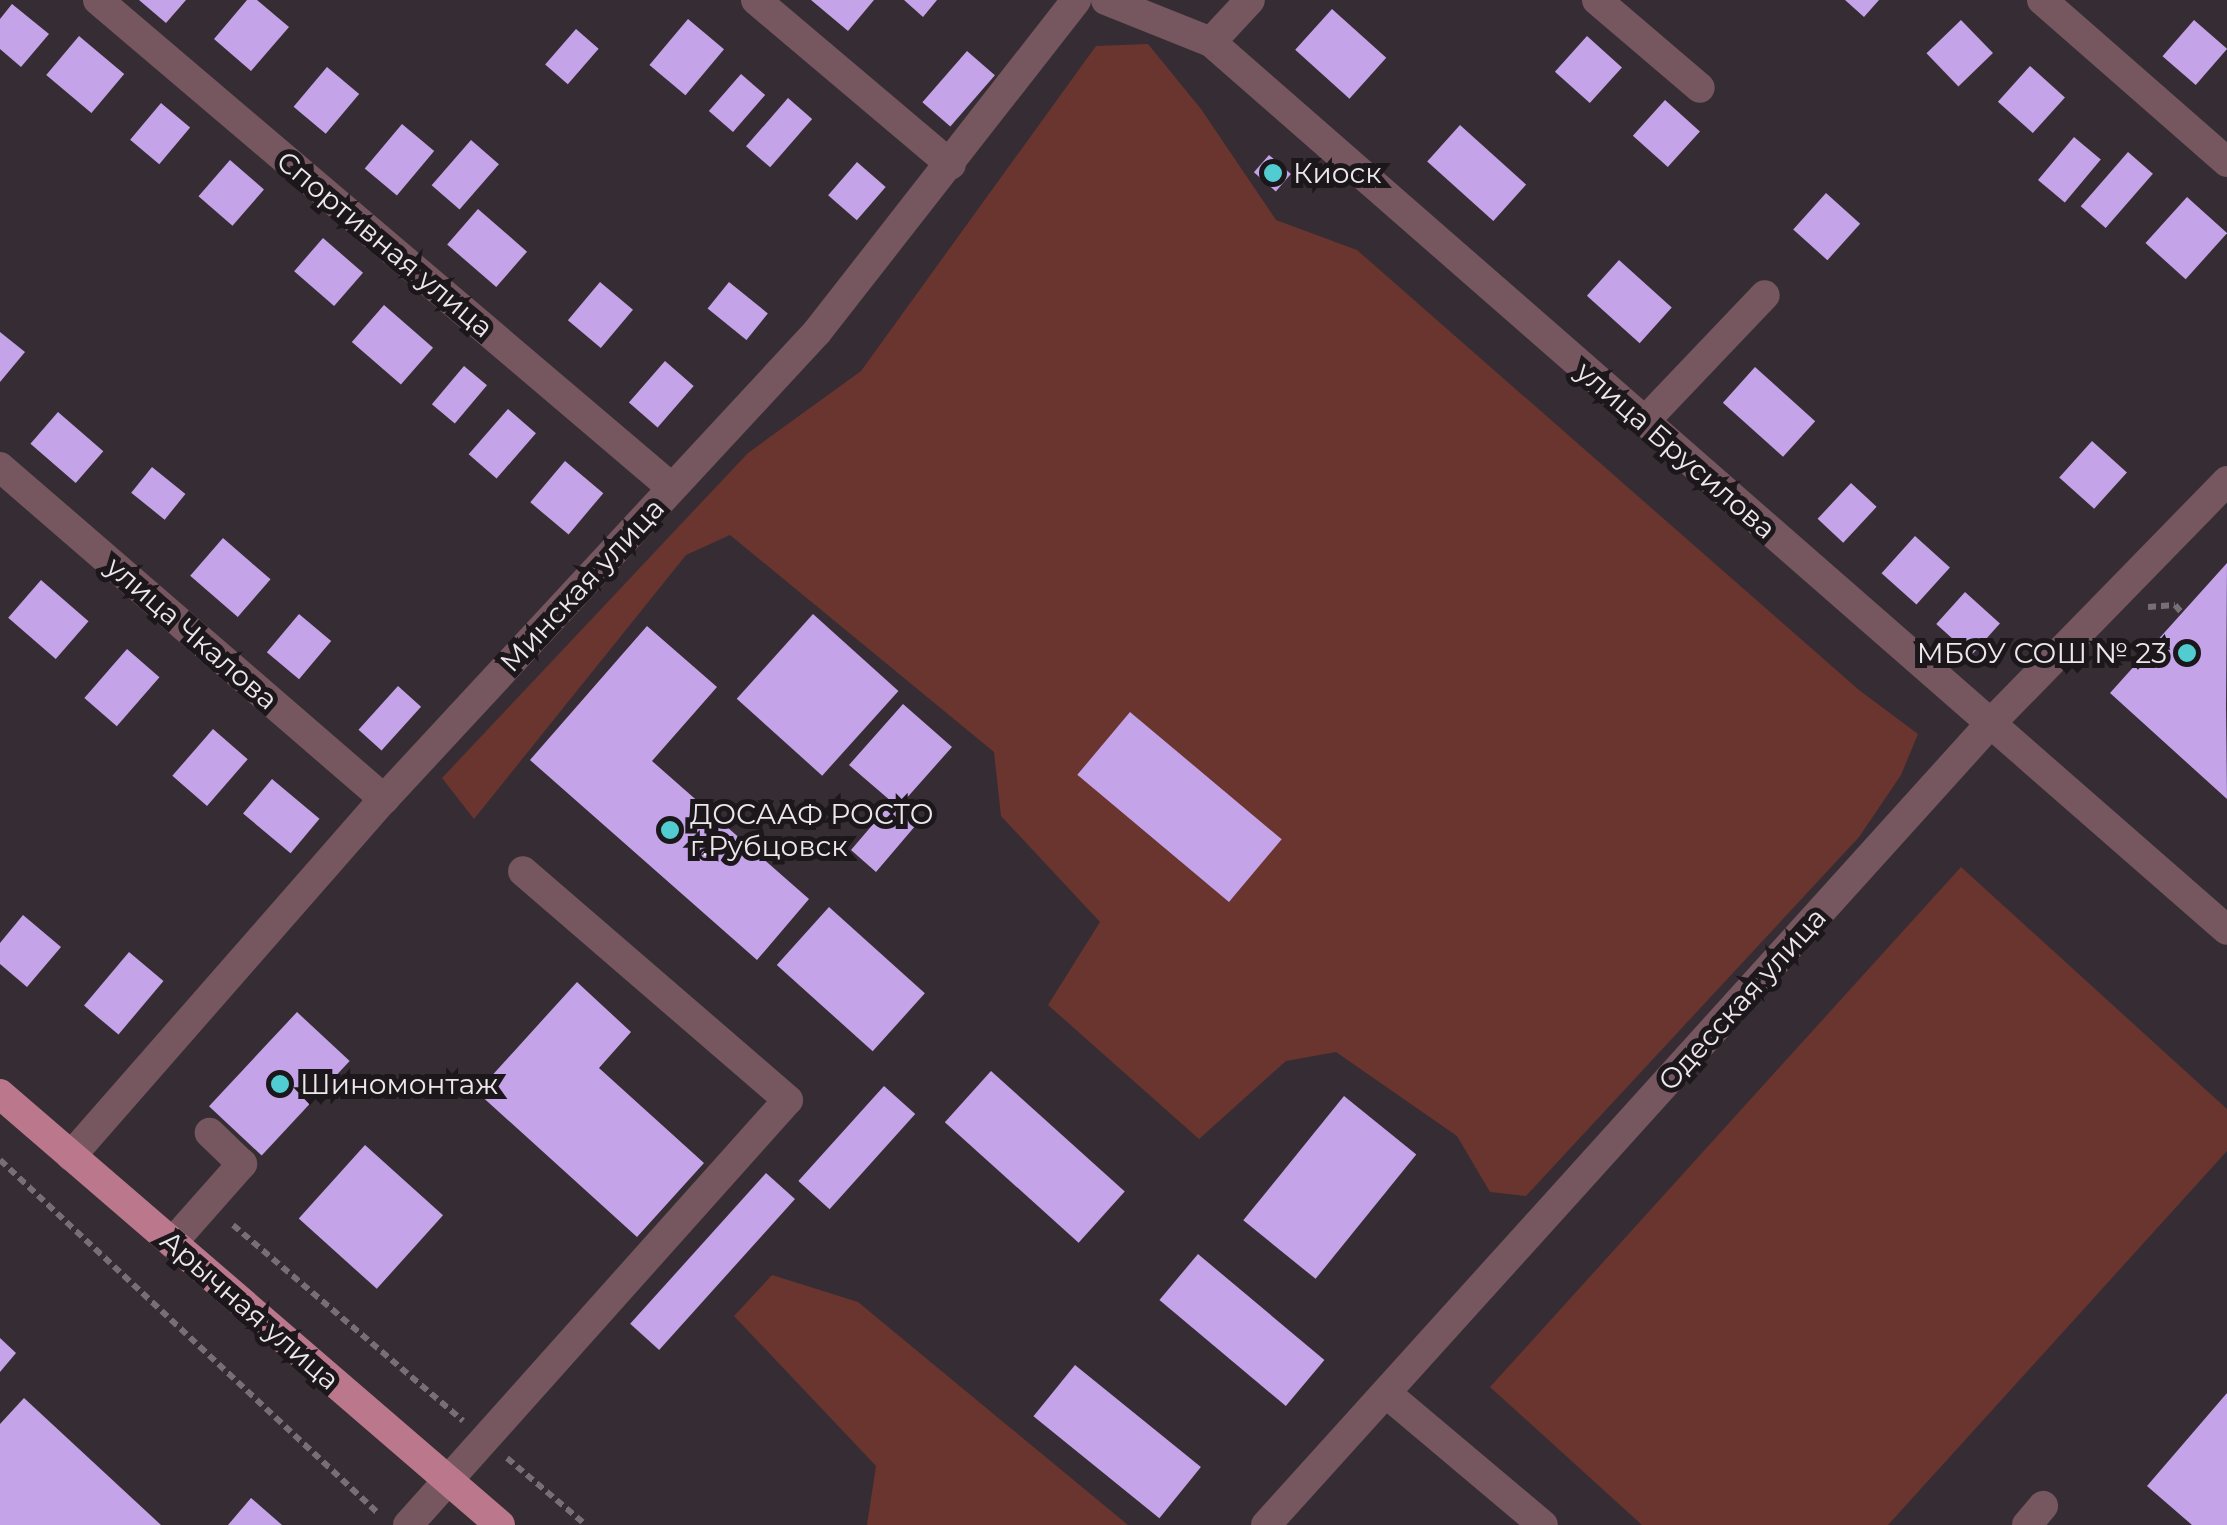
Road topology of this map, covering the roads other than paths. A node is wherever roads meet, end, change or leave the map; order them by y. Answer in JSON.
{"nodes":[{"id":1,"x":98,"y":0,"type":"edge"},
{"id":2,"x":756,"y":0,"type":"edge"},
{"id":3,"x":1076,"y":0,"type":"edge"},
{"id":4,"x":1106,"y":0,"type":"edge"},
{"id":5,"x":1250,"y":0,"type":"edge"},
{"id":6,"x":1597,"y":0,"type":"edge"},
{"id":7,"x":2042,"y":0,"type":"edge"},
{"id":8,"x":1212,"y":42,"type":"junction"},
{"id":9,"x":1700,"y":88,"type":"dead end"},
{"id":10,"x":2227,"y":162,"type":"edge"},
{"id":11,"x":951,"y":165,"type":"junction"},
{"id":12,"x":1765,"y":295,"type":"dead end"},
{"id":13,"x":1644,"y":422,"type":"junction"},
{"id":14,"x":0,"y":467,"type":"edge"},
{"id":15,"x":2227,"y":481,"type":"edge"},
{"id":16,"x":672,"y":488,"type":"junction"},
{"id":17,"x":1989,"y":725,"type":"junction"},
{"id":18,"x":384,"y":799,"type":"junction"},
{"id":19,"x":523,"y":871,"type":"dead end"},
{"id":20,"x":2227,"y":930,"type":"edge"},
{"id":21,"x":0,"y":1094,"type":"edge"},
{"id":22,"x":210,"y":1133,"type":"dead end"},
{"id":23,"x":71,"y":1156,"type":"junction"},
{"id":24,"x":172,"y":1243,"type":"junction"},
{"id":25,"x":1386,"y":1393,"type":"junction"},
{"id":26,"x":451,"y":1482,"type":"junction"},
{"id":27,"x":408,"y":1525,"type":"edge"},
{"id":28,"x":500,"y":1525,"type":"edge"},
{"id":29,"x":1266,"y":1525,"type":"edge"},
{"id":30,"x":1542,"y":1525,"type":"edge"}],
"edges":[{"from":1,"to":16,"type":"street","name":"Спортивная улица"},
{"from":2,"to":11,"type":"street"},
{"from":3,"to":11,"type":"street","name":"Минская улица"},
{"from":4,"to":8,"type":"street","name":"улица Брусилова"},
{"from":5,"to":8,"type":"street"},
{"from":6,"to":9,"type":"street"},
{"from":7,"to":10,"type":"street"},
{"from":8,"to":13,"type":"street","name":"улица Брусилова"},
{"from":11,"to":16,"type":"street","name":"Минская улица"},
{"from":12,"to":13,"type":"street"},
{"from":13,"to":17,"type":"street","name":"улица Брусилова"},
{"from":14,"to":18,"type":"street","name":"улица Чкалова"},
{"from":15,"to":17,"type":"street","name":"Одесская улица"},
{"from":16,"to":18,"type":"street","name":"Минская улица"},
{"from":17,"to":20,"type":"street","name":"улица Брусилова"},
{"from":17,"to":25,"type":"street","name":"Одесская улица"},
{"from":18,"to":23,"type":"street","name":"Минская улица"},
{"from":19,"to":26,"type":"street"},
{"from":21,"to":23,"type":"main road","name":"Арычная улица"},
{"from":22,"to":24,"type":"street"},
{"from":23,"to":24,"type":"main road","name":"Арычная улица"},
{"from":24,"to":26,"type":"main road","name":"Арычная улица"},
{"from":25,"to":29,"type":"street","name":"Одесская улица"},
{"from":25,"to":30,"type":"street"},
{"from":26,"to":27,"type":"street"},
{"from":26,"to":28,"type":"main road","name":"Арычная улица"}]}
